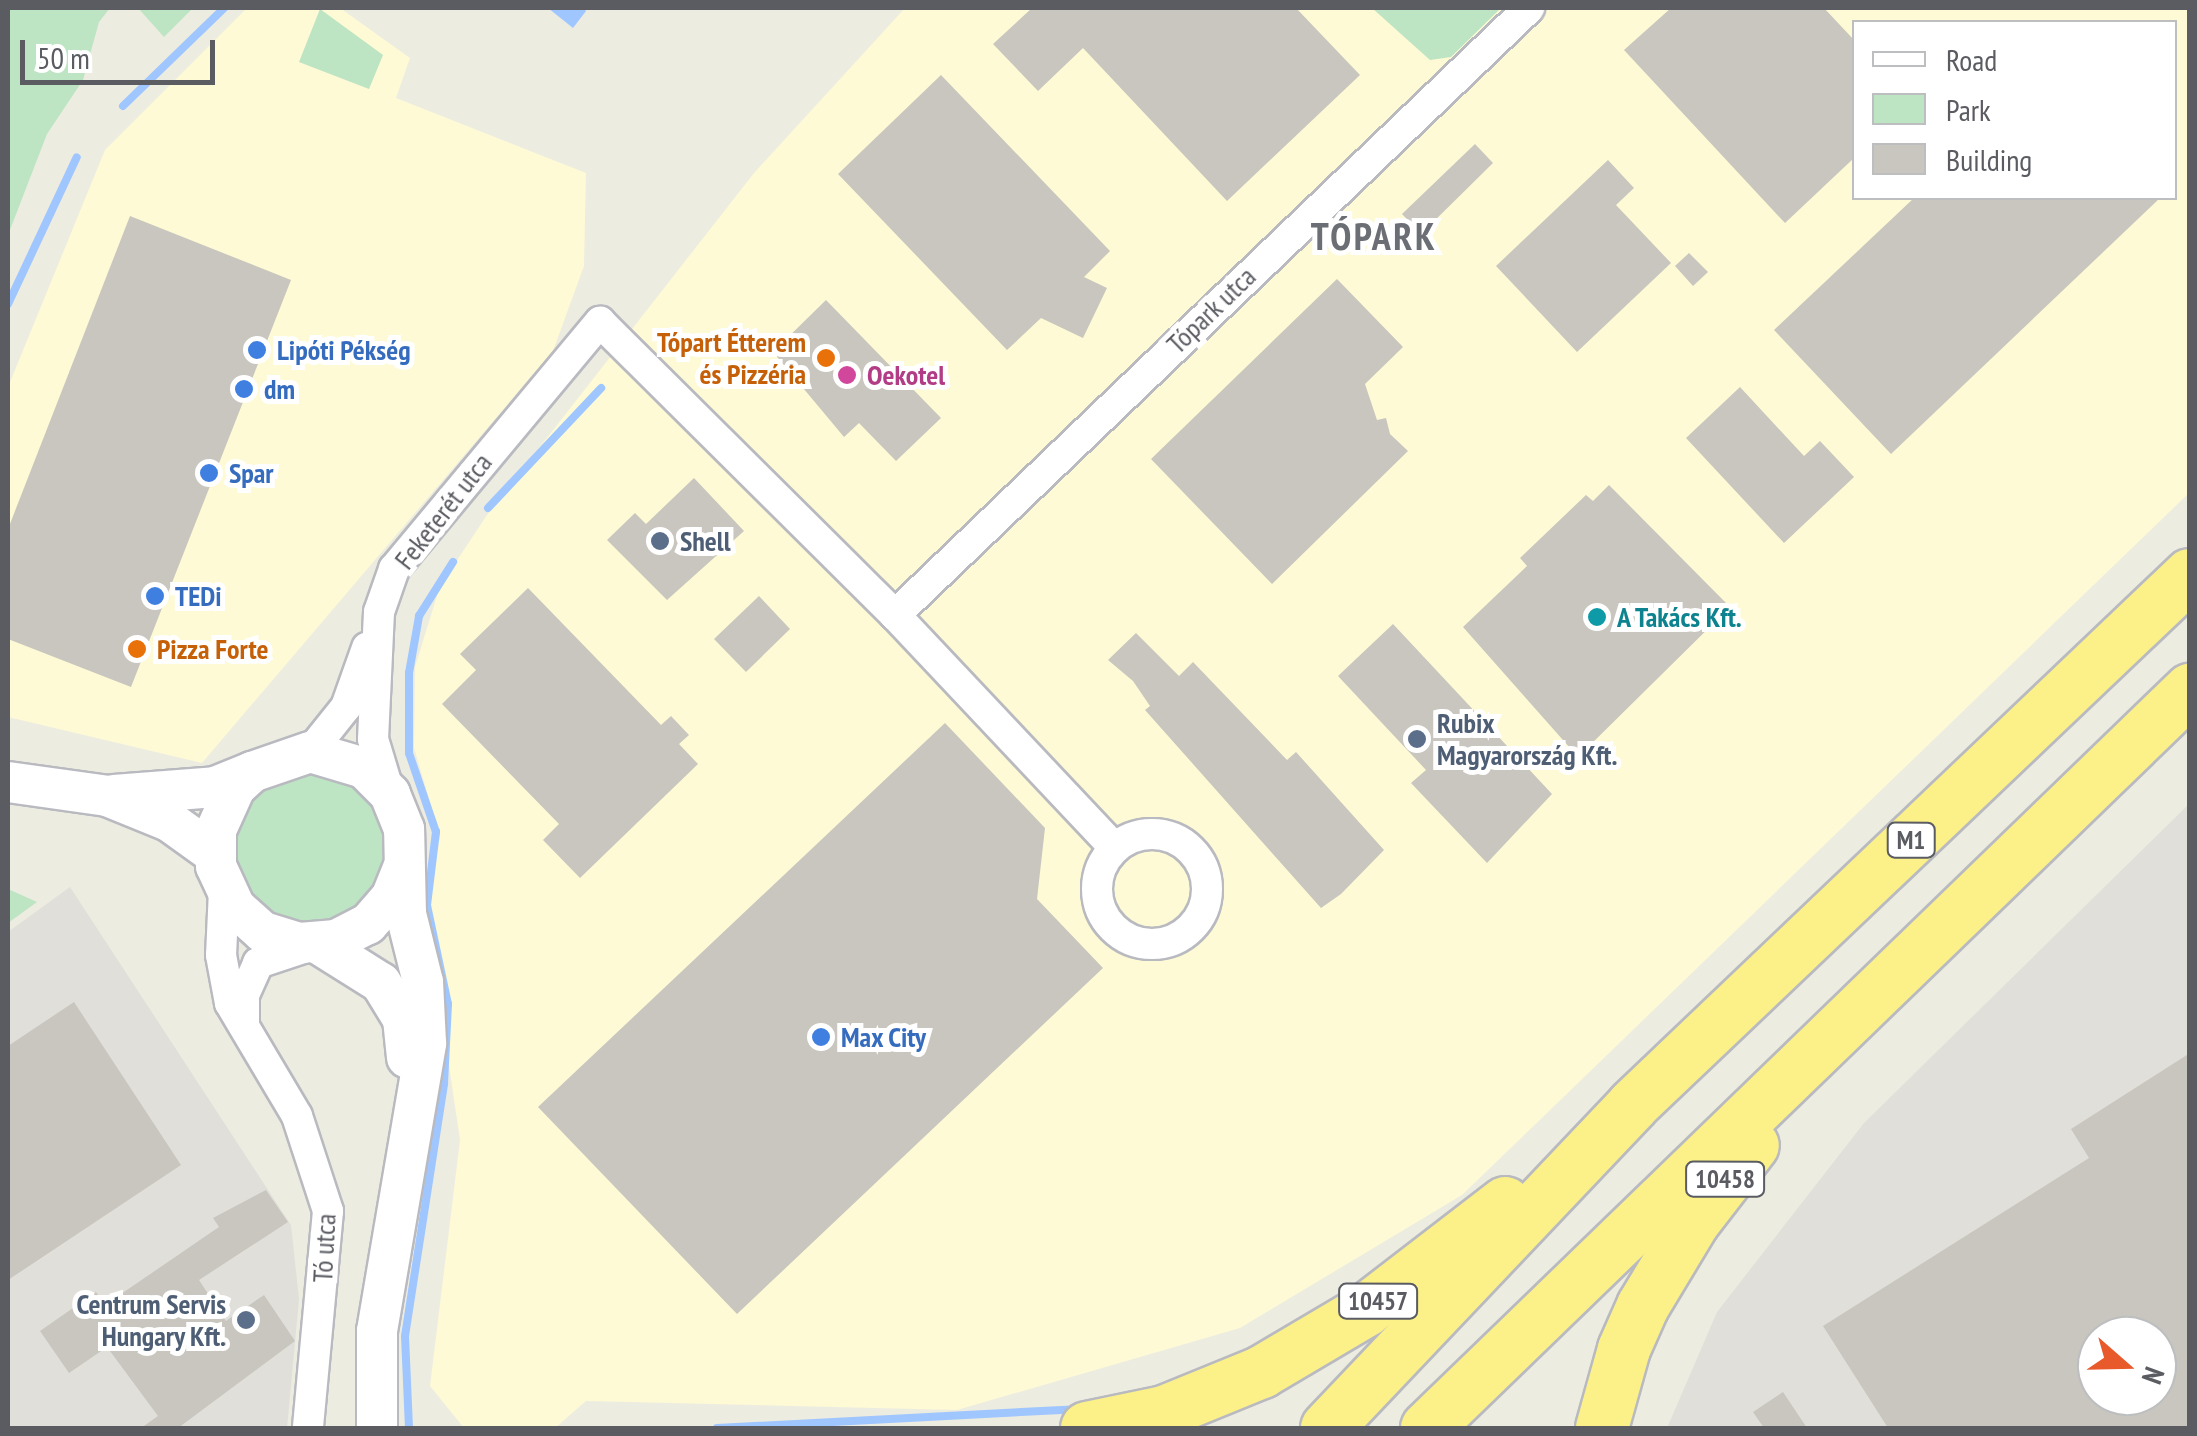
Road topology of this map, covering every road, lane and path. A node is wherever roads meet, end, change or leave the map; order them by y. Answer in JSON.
{"nodes":[{"id":1,"x":1530,"y":8,"type":"edge"},
{"id":2,"x":2190,"y":575,"type":"edge"},
{"id":3,"x":379,"y":612,"type":"junction"},
{"id":4,"x":896,"y":615,"type":"junction"},
{"id":5,"x":2190,"y":690,"type":"edge"},
{"id":6,"x":310,"y":752,"type":"junction"},
{"id":7,"x":252,"y":772,"type":"junction"},
{"id":8,"x":8,"y":782,"type":"edge"},
{"id":9,"x":390,"y":794,"type":"junction"},
{"id":10,"x":107,"y":796,"type":"junction"},
{"id":11,"x":1114,"y":847,"type":"dead end"},
{"id":12,"x":404,"y":866,"type":"junction"},
{"id":13,"x":220,"y":872,"type":"junction"},
{"id":14,"x":319,"y":944,"type":"junction"},
{"id":15,"x":1902,"y":962,"type":"junction"},
{"id":16,"x":244,"y":1026,"type":"junction"},
{"id":17,"x":1633,"y":1105,"type":"junction"},
{"id":18,"x":408,"y":1136,"type":"junction"},
{"id":19,"x":308,"y":1428,"type":"edge"},
{"id":20,"x":377,"y":1428,"type":"edge"},
{"id":21,"x":1087,"y":1428,"type":"edge"},
{"id":22,"x":1327,"y":1428,"type":"edge"},
{"id":23,"x":1427,"y":1428,"type":"edge"},
{"id":24,"x":1602,"y":1428,"type":"edge"}],
"edges":[{"from":1,"to":4,"type":"street","name":"Tópark utca"},
{"from":2,"to":17,"type":"highway","number":"M1"},
{"from":3,"to":4,"type":"street","name":"Feketerét utca"},
{"from":3,"to":6,"type":"street"},
{"from":3,"to":9,"type":"street","name":"Feketerét utca"},
{"from":4,"to":11,"type":"street"},
{"from":5,"to":15,"type":"highway"},
{"from":6,"to":7,"type":"main road"},
{"from":6,"to":9,"type":"main road"},
{"from":7,"to":10,"type":"main road"},
{"from":7,"to":13,"type":"main road"},
{"from":8,"to":10,"type":"main road"},
{"from":9,"to":12,"type":"main road"},
{"from":10,"to":13,"type":"main road"},
{"from":12,"to":14,"type":"main road"},
{"from":12,"to":18,"type":"main road"},
{"from":13,"to":14,"type":"main road"},
{"from":13,"to":16,"type":"street","name":"Tó utca"},
{"from":14,"to":16,"type":"street"},
{"from":14,"to":18,"type":"main road"},
{"from":15,"to":23,"type":"highway"},
{"from":15,"to":24,"type":"highway","number":"10458"},
{"from":16,"to":19,"type":"street","name":"Tó utca"},
{"from":17,"to":21,"type":"highway","number":"10457"},
{"from":17,"to":22,"type":"highway","number":"M1"},
{"from":18,"to":20,"type":"main road"}]}
